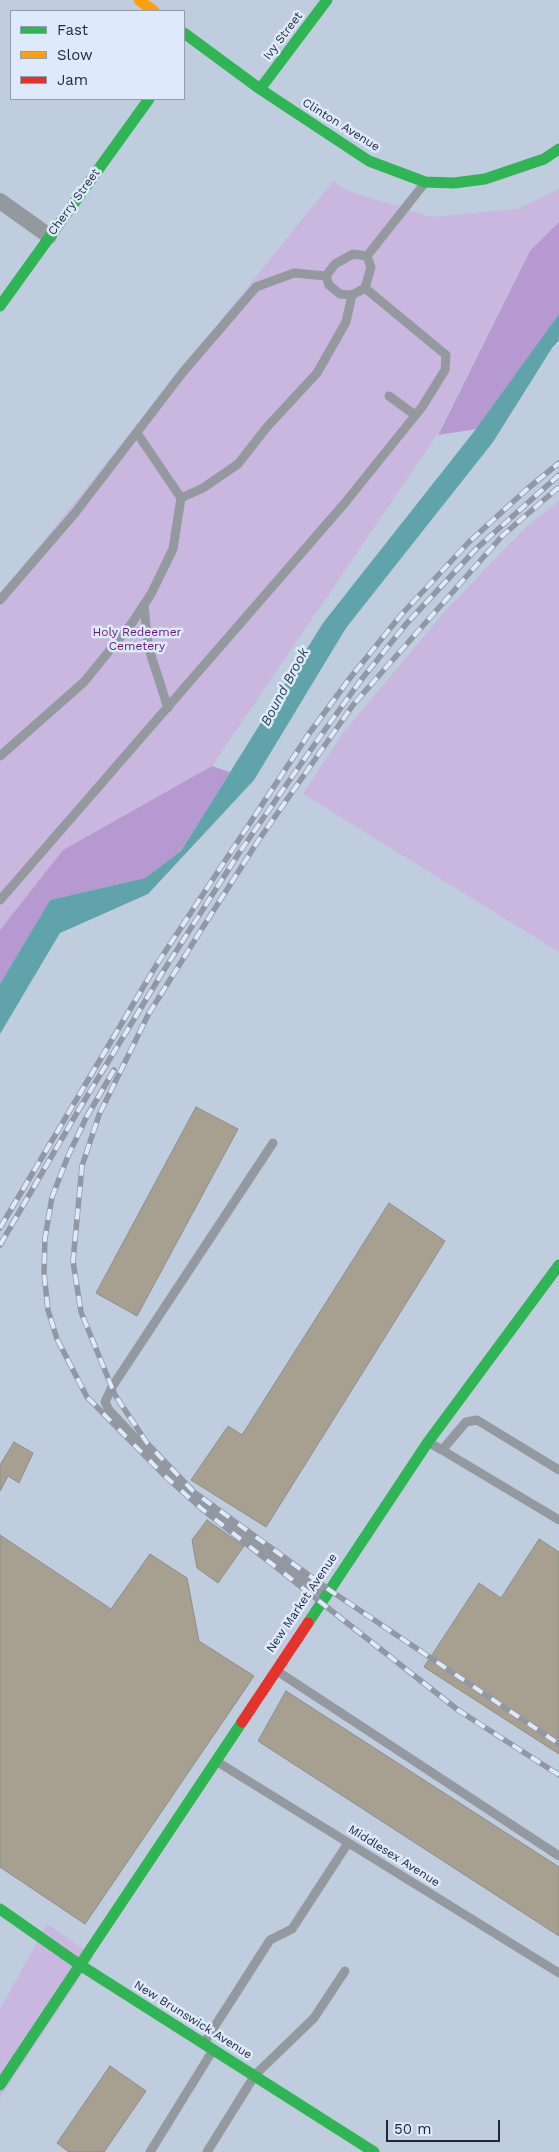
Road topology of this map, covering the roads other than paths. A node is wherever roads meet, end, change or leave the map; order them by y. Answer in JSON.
{"nodes":[{"id":1,"x":139,"y":0,"type":"edge"},
{"id":2,"x":327,"y":0,"type":"edge"},
{"id":3,"x":153,"y":10,"type":"edge"},
{"id":4,"x":187,"y":41,"type":"edge"},
{"id":5,"x":260,"y":89,"type":"junction"},
{"id":6,"x":148,"y":100,"type":"edge"},
{"id":7,"x":559,"y":149,"type":"edge"},
{"id":8,"x":425,"y":182,"type":"junction"},
{"id":9,"x":0,"y":201,"type":"edge"},
{"id":10,"x":49,"y":236,"type":"junction"},
{"id":11,"x":367,"y":256,"type":"junction"},
{"id":12,"x":326,"y":276,"type":"junction"},
{"id":13,"x":365,"y":288,"type":"junction"},
{"id":14,"x":352,"y":295,"type":"junction"},
{"id":15,"x":0,"y":306,"type":"edge"},
{"id":16,"x":389,"y":396,"type":"dead end"},
{"id":17,"x":415,"y":415,"type":"junction"},
{"id":18,"x":137,"y":433,"type":"junction"},
{"id":19,"x":181,"y":498,"type":"junction"},
{"id":20,"x":0,"y":600,"type":"edge"},
{"id":21,"x":144,"y":605,"type":"junction"},
{"id":22,"x":168,"y":708,"type":"junction"},
{"id":23,"x":0,"y":756,"type":"edge"},
{"id":24,"x":0,"y":900,"type":"edge"},
{"id":25,"x":273,"y":1143,"type":"dead end"},
{"id":26,"x":559,"y":1265,"type":"edge"},
{"id":27,"x":428,"y":1442,"type":"junction"},
{"id":28,"x":442,"y":1450,"type":"junction"},
{"id":29,"x":559,"y":1470,"type":"edge"},
{"id":30,"x":559,"y":1520,"type":"edge"},
{"id":31,"x":324,"y":1595,"type":"junction"},
{"id":32,"x":275,"y":1669,"type":"junction"},
{"id":33,"x":216,"y":1761,"type":"junction"},
{"id":34,"x":348,"y":1843,"type":"junction"},
{"id":35,"x":559,"y":1856,"type":"edge"},
{"id":36,"x":0,"y":1909,"type":"edge"},
{"id":37,"x":80,"y":1965,"type":"junction"},
{"id":38,"x":345,"y":1972,"type":"dead end"},
{"id":39,"x":559,"y":1973,"type":"edge"},
{"id":40,"x":209,"y":2047,"type":"junction"},
{"id":41,"x":255,"y":2076,"type":"junction"},
{"id":42,"x":0,"y":2084,"type":"edge"},
{"id":43,"x":358,"y":2148,"type":"edge"},
{"id":44,"x":150,"y":2152,"type":"edge"},
{"id":45,"x":207,"y":2152,"type":"edge"},
{"id":46,"x":374,"y":2152,"type":"edge"}],
"edges":[{"from":1,"to":3,"type":"street"},
{"from":2,"to":5,"type":"street","name":"Ivy Street"},
{"from":4,"to":5,"type":"street","name":"Clinton Avenue"},
{"from":5,"to":8,"type":"street","name":"Clinton Avenue"},
{"from":6,"to":10,"type":"street","name":"Cherry Street"},
{"from":7,"to":8,"type":"street","name":"Clinton Avenue"},
{"from":8,"to":11,"type":"lane"},
{"from":9,"to":10,"type":"street"},
{"from":10,"to":15,"type":"street","name":"Cherry Street"},
{"from":11,"to":12,"type":"lane"},
{"from":11,"to":13,"type":"lane"},
{"from":12,"to":14,"type":"lane"},
{"from":12,"to":18,"type":"lane"},
{"from":13,"to":14,"type":"lane"},
{"from":13,"to":17,"type":"lane"},
{"from":14,"to":19,"type":"lane"},
{"from":16,"to":17,"type":"lane"},
{"from":17,"to":22,"type":"lane"},
{"from":18,"to":19,"type":"lane"},
{"from":18,"to":20,"type":"lane"},
{"from":19,"to":21,"type":"lane"},
{"from":21,"to":22,"type":"lane"},
{"from":21,"to":23,"type":"lane"},
{"from":22,"to":24,"type":"lane"},
{"from":25,"to":31,"type":"lane"},
{"from":26,"to":27,"type":"street","name":"New Market Avenue"},
{"from":27,"to":28,"type":"lane"},
{"from":27,"to":31,"type":"street","name":"New Market Avenue"},
{"from":28,"to":29,"type":"lane"},
{"from":28,"to":30,"type":"lane"},
{"from":31,"to":32,"type":"street","name":"New Market Avenue"},
{"from":32,"to":33,"type":"street","name":"New Market Avenue"},
{"from":32,"to":35,"type":"lane"},
{"from":33,"to":34,"type":"lane","name":"Middlesex Avenue"},
{"from":33,"to":37,"type":"street","name":"New Market Avenue"},
{"from":34,"to":39,"type":"lane","name":"Middlesex Avenue"},
{"from":34,"to":40,"type":"lane"},
{"from":36,"to":37,"type":"street","name":"New Brunswick Avenue"},
{"from":37,"to":40,"type":"street","name":"New Brunswick Avenue"},
{"from":37,"to":42,"type":"street","name":"New Market Avenue"},
{"from":38,"to":41,"type":"lane"},
{"from":40,"to":41,"type":"street","name":"New Brunswick Avenue"},
{"from":40,"to":44,"type":"lane"},
{"from":41,"to":43,"type":"street","name":"New Brunswick Avenue"},
{"from":41,"to":45,"type":"lane"},
{"from":43,"to":46,"type":"street","name":"New Brunswick Avenue"}]}
